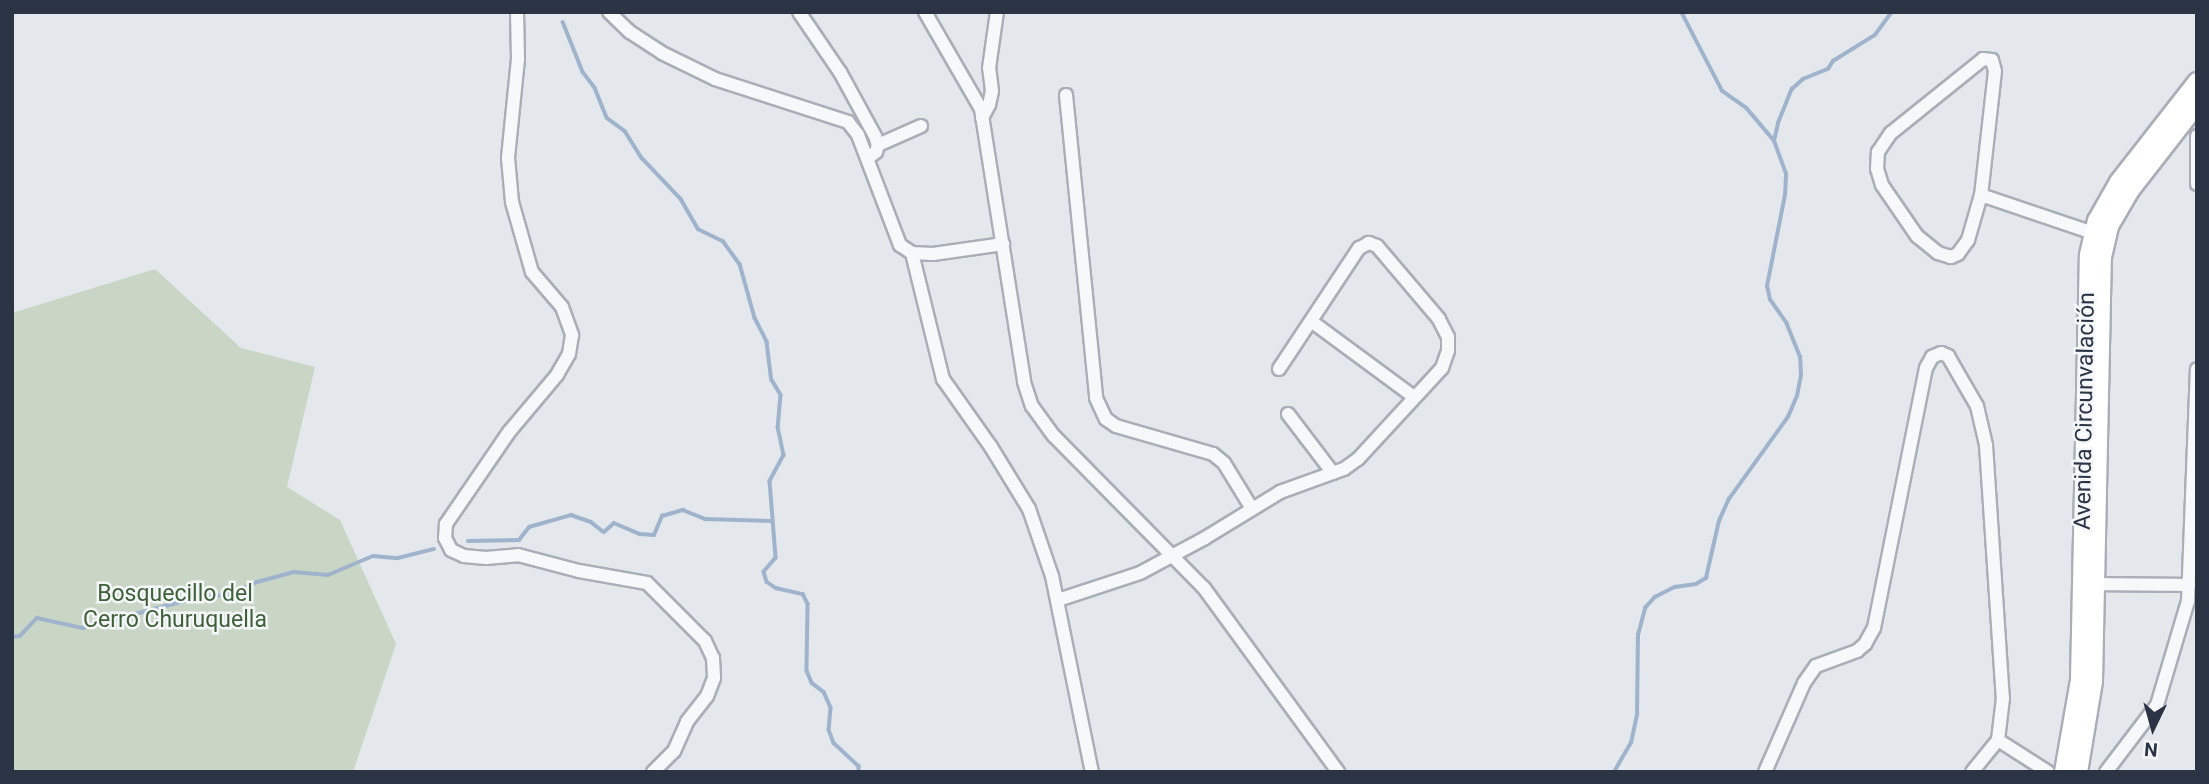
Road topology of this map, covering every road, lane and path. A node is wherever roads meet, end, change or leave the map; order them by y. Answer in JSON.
{"nodes":[{"id":1,"x":517,"y":12,"type":"edge"},
{"id":2,"x":609,"y":12,"type":"edge"},
{"id":3,"x":799,"y":12,"type":"edge"},
{"id":4,"x":925,"y":12,"type":"edge"},
{"id":5,"x":997,"y":12,"type":"edge"},
{"id":6,"x":2197,"y":82,"type":"edge"},
{"id":7,"x":1066,"y":95,"type":"dead end"},
{"id":8,"x":2197,"y":104,"type":"edge"},
{"id":9,"x":982,"y":118,"type":"junction"},
{"id":10,"x":921,"y":126,"type":"dead end"},
{"id":11,"x":2197,"y":136,"type":"edge"},
{"id":12,"x":878,"y":145,"type":"junction"},
{"id":13,"x":868,"y":158,"type":"junction"},
{"id":14,"x":2197,"y":184,"type":"edge"},
{"id":15,"x":1981,"y":195,"type":"junction"},
{"id":16,"x":2100,"y":236,"type":"junction"},
{"id":17,"x":1003,"y":244,"type":"junction"},
{"id":18,"x":912,"y":253,"type":"junction"},
{"id":19,"x":1311,"y":321,"type":"junction"},
{"id":20,"x":1279,"y":369,"type":"dead end"},
{"id":21,"x":2197,"y":369,"type":"edge"},
{"id":22,"x":1414,"y":397,"type":"junction"},
{"id":23,"x":1288,"y":414,"type":"dead end"},
{"id":24,"x":1333,"y":473,"type":"junction"},
{"id":25,"x":1251,"y":507,"type":"junction"},
{"id":26,"x":1173,"y":555,"type":"junction"},
{"id":27,"x":2094,"y":584,"type":"junction"},
{"id":28,"x":2189,"y":585,"type":"junction"},
{"id":29,"x":1058,"y":600,"type":"junction"},
{"id":30,"x":1998,"y":740,"type":"junction"},
{"id":31,"x":653,"y":772,"type":"edge"},
{"id":32,"x":1092,"y":772,"type":"edge"},
{"id":33,"x":1338,"y":772,"type":"edge"},
{"id":34,"x":1765,"y":772,"type":"edge"},
{"id":35,"x":1972,"y":772,"type":"edge"},
{"id":36,"x":2048,"y":772,"type":"edge"},
{"id":37,"x":2064,"y":772,"type":"edge"},
{"id":38,"x":2078,"y":772,"type":"edge"},
{"id":39,"x":2106,"y":772,"type":"edge"}],
"edges":[{"from":1,"to":31,"type":"street"},
{"from":2,"to":13,"type":"street"},
{"from":3,"to":12,"type":"street"},
{"from":4,"to":9,"type":"street"},
{"from":5,"to":9,"type":"street"},
{"from":6,"to":16,"type":"main road","name":"Avenida Circunvalación"},
{"from":7,"to":25,"type":"street"},
{"from":8,"to":16,"type":"main road","name":"Avenida Circunvalación"},
{"from":9,"to":17,"type":"street"},
{"from":10,"to":12,"type":"street"},
{"from":11,"to":14,"type":"street"},
{"from":12,"to":13,"type":"street"},
{"from":13,"to":18,"type":"street"},
{"from":15,"to":15,"type":"street"},
{"from":15,"to":16,"type":"street"},
{"from":16,"to":27,"type":"main road","name":"Avenida Circunvalación"},
{"from":16,"to":37,"type":"main road","name":"Avenida Circunvalación"},
{"from":17,"to":18,"type":"street"},
{"from":17,"to":26,"type":"street"},
{"from":18,"to":29,"type":"street"},
{"from":19,"to":20,"type":"street"},
{"from":19,"to":22,"type":"street"},
{"from":19,"to":22,"type":"street"},
{"from":21,"to":28,"type":"street"},
{"from":22,"to":24,"type":"street"},
{"from":23,"to":24,"type":"street"},
{"from":24,"to":25,"type":"street"},
{"from":25,"to":26,"type":"street"},
{"from":26,"to":29,"type":"street"},
{"from":26,"to":33,"type":"street"},
{"from":27,"to":28,"type":"street"},
{"from":27,"to":38,"type":"main road","name":"Avenida Circunvalación"},
{"from":28,"to":39,"type":"street"},
{"from":29,"to":32,"type":"street"},
{"from":30,"to":34,"type":"street"},
{"from":30,"to":35,"type":"street"},
{"from":30,"to":36,"type":"street"}]}
